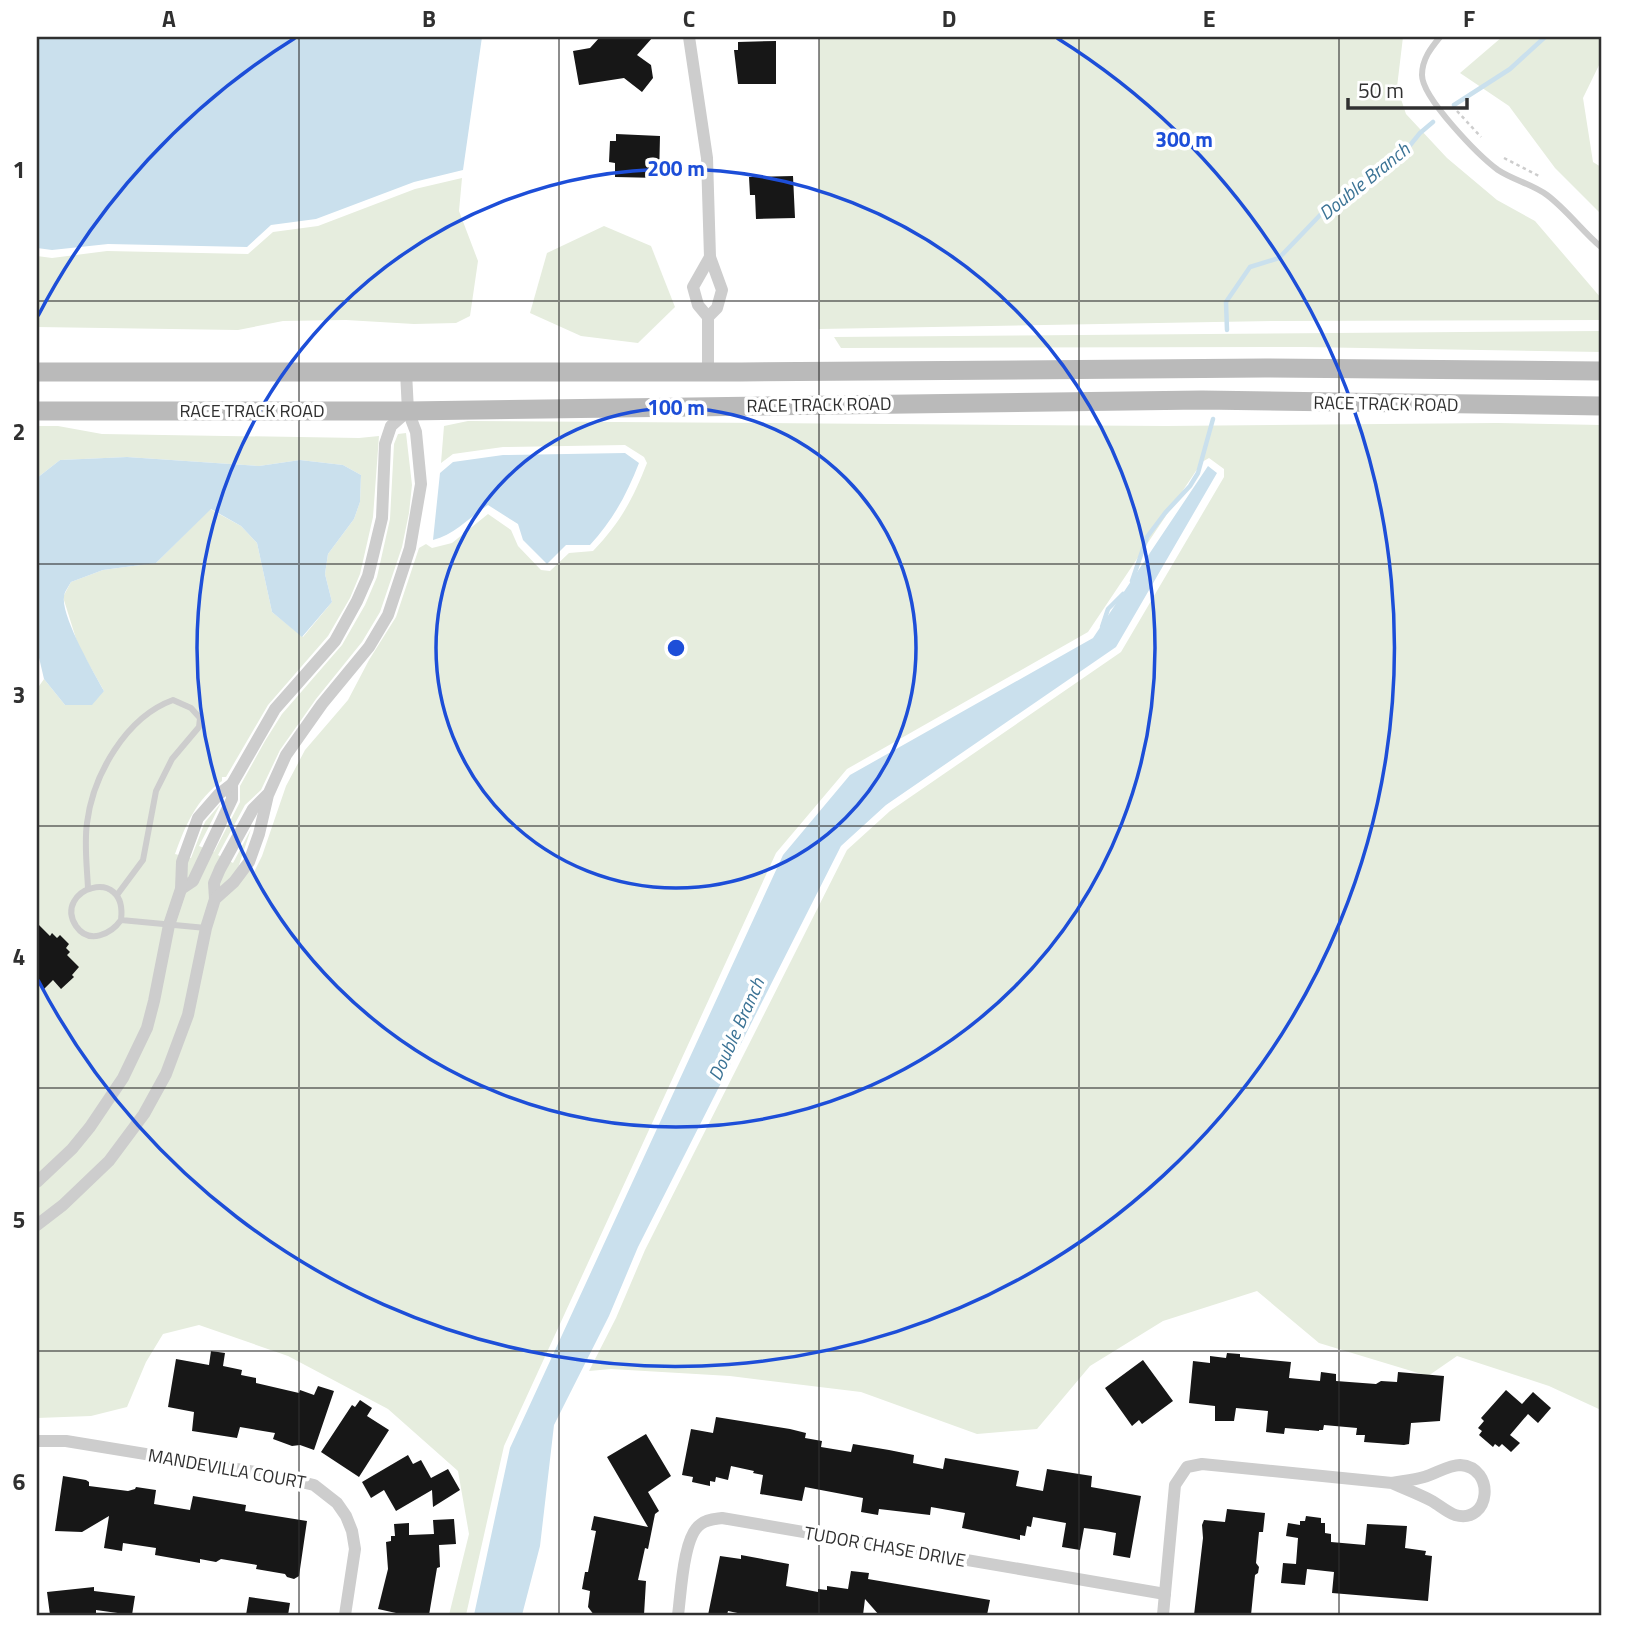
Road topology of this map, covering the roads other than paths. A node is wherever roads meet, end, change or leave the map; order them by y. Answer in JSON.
{"nodes":[{"id":1,"x":689,"y":37,"type":"edge"},
{"id":2,"x":1440,"y":37,"type":"edge"},
{"id":3,"x":1601,"y":247,"type":"edge"},
{"id":4,"x":710,"y":257,"type":"junction"},
{"id":5,"x":708,"y":317,"type":"junction"},
{"id":6,"x":1076,"y":369,"type":"junction"},
{"id":7,"x":1601,"y":371,"type":"edge"},
{"id":8,"x":37,"y":372,"type":"edge"},
{"id":9,"x":406,"y":372,"type":"junction"},
{"id":10,"x":708,"y":372,"type":"junction"},
{"id":11,"x":1076,"y":402,"type":"junction"},
{"id":12,"x":1601,"y":406,"type":"edge"},
{"id":13,"x":37,"y":411,"type":"edge"},
{"id":14,"x":408,"y":411,"type":"junction"},
{"id":15,"x":232,"y":785,"type":"junction"},
{"id":16,"x":268,"y":795,"type":"junction"},
{"id":17,"x":88,"y":888,"type":"junction"},
{"id":18,"x":181,"y":889,"type":"junction"},
{"id":19,"x":117,"y":895,"type":"junction"},
{"id":20,"x":215,"y":899,"type":"junction"},
{"id":21,"x":121,"y":920,"type":"junction"},
{"id":22,"x":169,"y":925,"type":"junction"},
{"id":23,"x":205,"y":928,"type":"junction"},
{"id":24,"x":37,"y":1182,"type":"edge"},
{"id":25,"x":37,"y":1225,"type":"edge"},
{"id":26,"x":37,"y":1441,"type":"edge"},
{"id":27,"x":1392,"y":1483,"type":"junction"},
{"id":28,"x":1165,"y":1594,"type":"junction"},
{"id":29,"x":345,"y":1615,"type":"edge"},
{"id":30,"x":678,"y":1615,"type":"edge"},
{"id":31,"x":1163,"y":1615,"type":"edge"}],
"edges":[{"from":1,"to":4,"type":"street"},
{"from":2,"to":3,"type":"lane"},
{"from":4,"to":5,"type":"street"},
{"from":4,"to":5,"type":"street"},
{"from":5,"to":10,"type":"street"},
{"from":6,"to":7,"type":"main road","name":"RACE TRACK ROAD"},
{"from":6,"to":10,"type":"main road","name":"RACE TRACK ROAD"},
{"from":6,"to":11,"type":"main road"},
{"from":8,"to":9,"type":"main road","name":"RACE TRACK ROAD"},
{"from":9,"to":10,"type":"main road","name":"RACE TRACK ROAD"},
{"from":9,"to":14,"type":"street"},
{"from":11,"to":12,"type":"main road","name":"RACE TRACK ROAD"},
{"from":11,"to":14,"type":"main road","name":"RACE TRACK ROAD"},
{"from":13,"to":14,"type":"main road","name":"RACE TRACK ROAD"},
{"from":14,"to":15,"type":"street"},
{"from":14,"to":16,"type":"street"},
{"from":15,"to":18,"type":"street"},
{"from":15,"to":18,"type":"street"},
{"from":16,"to":20,"type":"street"},
{"from":16,"to":20,"type":"street"},
{"from":17,"to":19,"type":"lane"},
{"from":17,"to":19,"type":"lane"},
{"from":17,"to":21,"type":"lane"},
{"from":18,"to":22,"type":"street"},
{"from":19,"to":21,"type":"lane"},
{"from":20,"to":23,"type":"street"},
{"from":21,"to":22,"type":"lane"},
{"from":22,"to":23,"type":"lane"},
{"from":22,"to":24,"type":"street"},
{"from":23,"to":25,"type":"street"},
{"from":26,"to":29,"type":"street","name":"MANDEVILLA COURT"},
{"from":27,"to":27,"type":"street"},
{"from":27,"to":28,"type":"street"},
{"from":28,"to":30,"type":"street","name":"TUDOR CHASE DRIVE"},
{"from":28,"to":31,"type":"street"}]}
